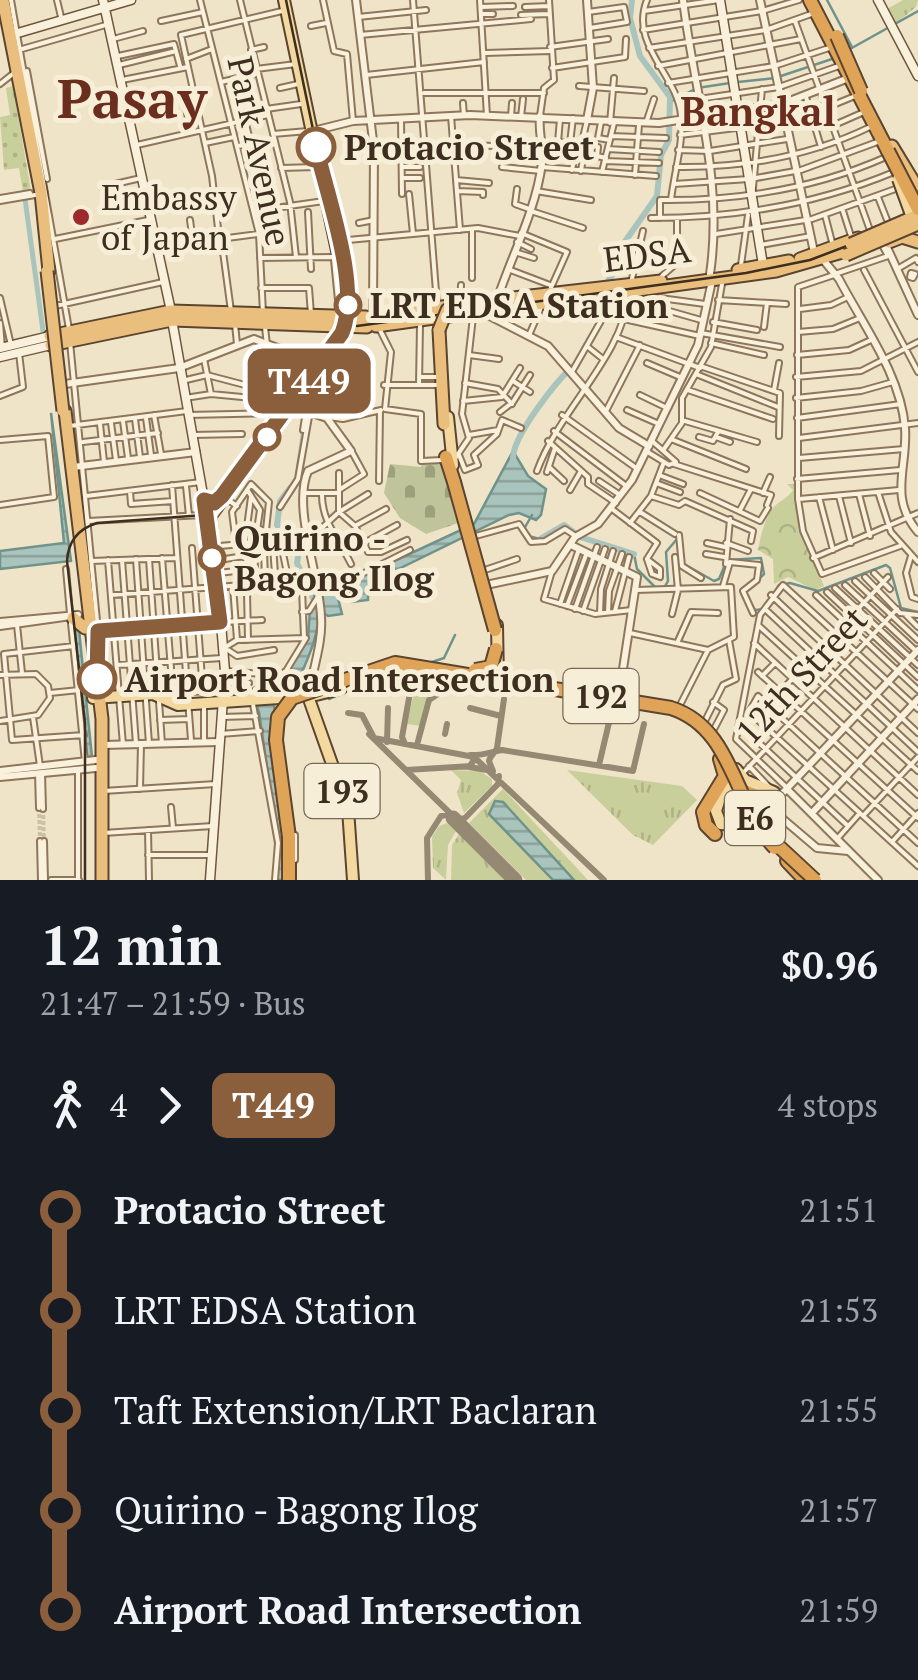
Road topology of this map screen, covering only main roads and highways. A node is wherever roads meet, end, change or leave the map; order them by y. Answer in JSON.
{"nodes":[{"id":1,"x":3,"y":0,"type":"edge"},
{"id":2,"x":131,"y":0,"type":"edge"},
{"id":3,"x":720,"y":0,"type":"edge"},
{"id":4,"x":878,"y":0,"type":"edge"},
{"id":5,"x":813,"y":2,"type":"edge"},
{"id":6,"x":104,"y":4,"type":"edge"},
{"id":7,"x":287,"y":5,"type":"edge"},
{"id":8,"x":0,"y":9,"type":"edge"},
{"id":9,"x":15,"y":34,"type":"junction"},
{"id":10,"x":918,"y":76,"type":"edge"},
{"id":11,"x":871,"y":121,"type":"junction"},
{"id":12,"x":314,"y":130,"type":"junction"},
{"id":13,"x":883,"y":140,"type":"junction"},
{"id":14,"x":40,"y":199,"type":"junction"},
{"id":15,"x":330,"y":200,"type":"junction"},
{"id":16,"x":911,"y":200,"type":"edge"},
{"id":17,"x":881,"y":238,"type":"junction"},
{"id":18,"x":48,"y":242,"type":"junction"},
{"id":19,"x":917,"y":243,"type":"edge"},
{"id":20,"x":841,"y":251,"type":"junction"},
{"id":21,"x":807,"y":261,"type":"junction"},
{"id":22,"x":763,"y":266,"type":"junction"},
{"id":23,"x":53,"y":277,"type":"junction"},
{"id":24,"x":715,"y":278,"type":"junction"},
{"id":25,"x":633,"y":286,"type":"junction"},
{"id":26,"x":610,"y":291,"type":"junction"},
{"id":27,"x":547,"y":295,"type":"junction"},
{"id":28,"x":172,"y":316,"type":"junction"},
{"id":29,"x":264,"y":318,"type":"junction"},
{"id":30,"x":344,"y":321,"type":"junction"},
{"id":31,"x":373,"y":321,"type":"junction"},
{"id":32,"x":439,"y":321,"type":"junction"},
{"id":33,"x":53,"y":338,"type":"junction"},
{"id":34,"x":3,"y":349,"type":"edge"},
{"id":35,"x":57,"y":360,"type":"junction"},
{"id":36,"x":323,"y":365,"type":"junction"},
{"id":37,"x":276,"y":420,"type":"tunnel mouth"},
{"id":38,"x":444,"y":424,"type":"junction"},
{"id":39,"x":72,"y":445,"type":"junction"},
{"id":40,"x":253,"y":458,"type":"tunnel mouth"},
{"id":41,"x":451,"y":460,"type":"junction"},
{"id":42,"x":223,"y":497,"type":"junction"},
{"id":43,"x":206,"y":501,"type":"junction"},
{"id":44,"x":210,"y":515,"type":"junction"},
{"id":45,"x":468,"y":531,"type":"junction"},
{"id":46,"x":490,"y":605,"type":"junction"},
{"id":47,"x":224,"y":651,"type":"junction"},
{"id":48,"x":403,"y":660,"type":"junction"},
{"id":49,"x":497,"y":677,"type":"junction"},
{"id":50,"x":223,"y":691,"type":"junction"},
{"id":51,"x":593,"y":693,"type":"junction"},
{"id":52,"x":96,"y":698,"type":"junction"},
{"id":53,"x":311,"y":698,"type":"junction"},
{"id":54,"x":650,"y":703,"type":"junction"},
{"id":55,"x":676,"y":708,"type":"junction"},
{"id":56,"x":702,"y":723,"type":"junction"},
{"id":57,"x":743,"y":777,"type":"junction"},
{"id":58,"x":722,"y":796,"type":"junction"},
{"id":59,"x":772,"y":807,"type":"junction"},
{"id":60,"x":764,"y":828,"type":"junction"},
{"id":61,"x":715,"y":834,"type":"joint"},
{"id":62,"x":798,"y":863,"type":"junction"},
{"id":63,"x":98,"y":880,"type":"edge"},
{"id":64,"x":210,"y":880,"type":"edge"},
{"id":65,"x":289,"y":880,"type":"edge"},
{"id":66,"x":354,"y":880,"type":"edge"},
{"id":67,"x":805,"y":880,"type":"edge"},
{"id":68,"x":816,"y":880,"type":"edge"}],
"edges":[{"from":1,"to":9,"type":"highway"},
{"from":2,"to":6,"type":"main road"},
{"from":3,"to":22,"type":"main road"},
{"from":4,"to":10,"type":"main road"},
{"from":5,"to":11,"type":"main road"},
{"from":5,"to":13,"type":"main road"},
{"from":5,"to":16,"type":"highway","bridge":true},
{"from":5,"to":16,"type":"highway","bridge":true},
{"from":6,"to":9,"type":"main road"},
{"from":6,"to":28,"type":"main road"},
{"from":7,"to":12,"type":"main road"},
{"from":8,"to":14,"type":"highway"},
{"from":9,"to":14,"type":"highway"},
{"from":11,"to":13,"type":"main road"},
{"from":11,"to":16,"type":"main road"},
{"from":12,"to":15,"type":"main road"},
{"from":12,"to":15,"type":"main road"},
{"from":13,"to":16,"type":"highway"},
{"from":13,"to":16,"type":"main road"},
{"from":14,"to":18,"type":"highway"},
{"from":15,"to":30,"type":"main road"},
{"from":16,"to":17,"type":"highway"},
{"from":16,"to":20,"type":"highway","name":"EDSA","bridge":true},
{"from":16,"to":21,"type":"highway","name":"EDSA","bridge":true},
{"from":17,"to":19,"type":"highway"},
{"from":17,"to":20,"type":"highway"},
{"from":17,"to":20,"type":"highway"},
{"from":18,"to":23,"type":"highway"},
{"from":18,"to":33,"type":"highway"},
{"from":20,"to":21,"type":"highway","name":"EDSA"},
{"from":20,"to":21,"type":"highway"},
{"from":21,"to":22,"type":"highway","name":"EDSA"},
{"from":21,"to":24,"type":"highway","name":"EDSA"},
{"from":22,"to":24,"type":"highway","name":"EDSA"},
{"from":23,"to":33,"type":"highway"},
{"from":23,"to":39,"type":"highway","bridge":true},
{"from":24,"to":25,"type":"highway","name":"EDSA"},
{"from":24,"to":25,"type":"highway","name":"EDSA"},
{"from":25,"to":26,"type":"highway","name":"EDSA"},
{"from":26,"to":27,"type":"highway","name":"EDSA"},
{"from":26,"to":38,"type":"highway","bridge":true},
{"from":27,"to":32,"type":"highway","name":"EDSA"},
{"from":27,"to":32,"type":"highway","name":"EDSA"},
{"from":28,"to":29,"type":"highway","name":"EDSA"},
{"from":28,"to":33,"type":"highway","name":"EDSA"},
{"from":28,"to":43,"type":"main road"},
{"from":29,"to":30,"type":"highway","name":"EDSA"},
{"from":29,"to":30,"type":"highway","name":"EDSA"},
{"from":30,"to":31,"type":"highway","name":"EDSA"},
{"from":30,"to":36,"type":"main road"},
{"from":30,"to":36,"type":"main road"},
{"from":31,"to":32,"type":"highway","name":"EDSA"},
{"from":31,"to":32,"type":"highway","name":"EDSA"},
{"from":32,"to":38,"type":"main road"},
{"from":32,"to":41,"type":"main road"},
{"from":33,"to":34,"type":"main road"},
{"from":33,"to":34,"type":"main road"},
{"from":33,"to":35,"type":"highway"},
{"from":35,"to":39,"type":"highway"},
{"from":35,"to":39,"type":"highway"},
{"from":36,"to":37,"type":"main road"},
{"from":38,"to":41,"type":"main road"},
{"from":39,"to":52,"type":"highway"},
{"from":39,"to":52,"type":"highway"},
{"from":40,"to":42,"type":"main road"},
{"from":41,"to":45,"type":"main road"},
{"from":41,"to":48,"type":"highway","bridge":true},
{"from":42,"to":43,"type":"main road"},
{"from":42,"to":44,"type":"main road"},
{"from":43,"to":44,"type":"main road"},
{"from":44,"to":47,"type":"main road"},
{"from":45,"to":46,"type":"main road"},
{"from":45,"to":46,"type":"main road"},
{"from":46,"to":49,"type":"main road"},
{"from":47,"to":50,"type":"main road"},
{"from":47,"to":50,"type":"main road"},
{"from":48,"to":62,"type":"highway","number":"E6","bridge":true},
{"from":48,"to":65,"type":"highway","number":"E6","bridge":true},
{"from":49,"to":51,"type":"main road","number":"192"},
{"from":49,"to":53,"type":"main road","number":"192"},
{"from":50,"to":52,"type":"main road","number":"192"},
{"from":50,"to":53,"type":"main road","number":"192"},
{"from":50,"to":64,"type":"main road"},
{"from":51,"to":54,"type":"main road","number":"192"},
{"from":51,"to":54,"type":"main road","number":"192"},
{"from":52,"to":63,"type":"highway"},
{"from":52,"to":63,"type":"highway"},
{"from":53,"to":66,"type":"main road","number":"193"},
{"from":54,"to":55,"type":"main road","number":"192"},
{"from":54,"to":56,"type":"main road","number":"192"},
{"from":55,"to":56,"type":"main road","number":"192"},
{"from":55,"to":61,"type":"highway","bridge":true},
{"from":55,"to":65,"type":"highway","number":"E6","bridge":true},
{"from":55,"to":67,"type":"highway","number":"E6","bridge":true},
{"from":56,"to":57,"type":"main road","number":"192"},
{"from":56,"to":58,"type":"main road","number":"192"},
{"from":57,"to":58,"type":"main road"},
{"from":57,"to":59,"type":"highway"},
{"from":57,"to":59,"type":"main road"},
{"from":57,"to":60,"type":"main road"},
{"from":58,"to":61,"type":"main road"},
{"from":58,"to":67,"type":"main road","number":"192"},
{"from":59,"to":60,"type":"main road"},
{"from":59,"to":62,"type":"highway","bridge":true},
{"from":60,"to":68,"type":"main road"},
{"from":62,"to":68,"type":"highway","number":"E6","bridge":true}]}
